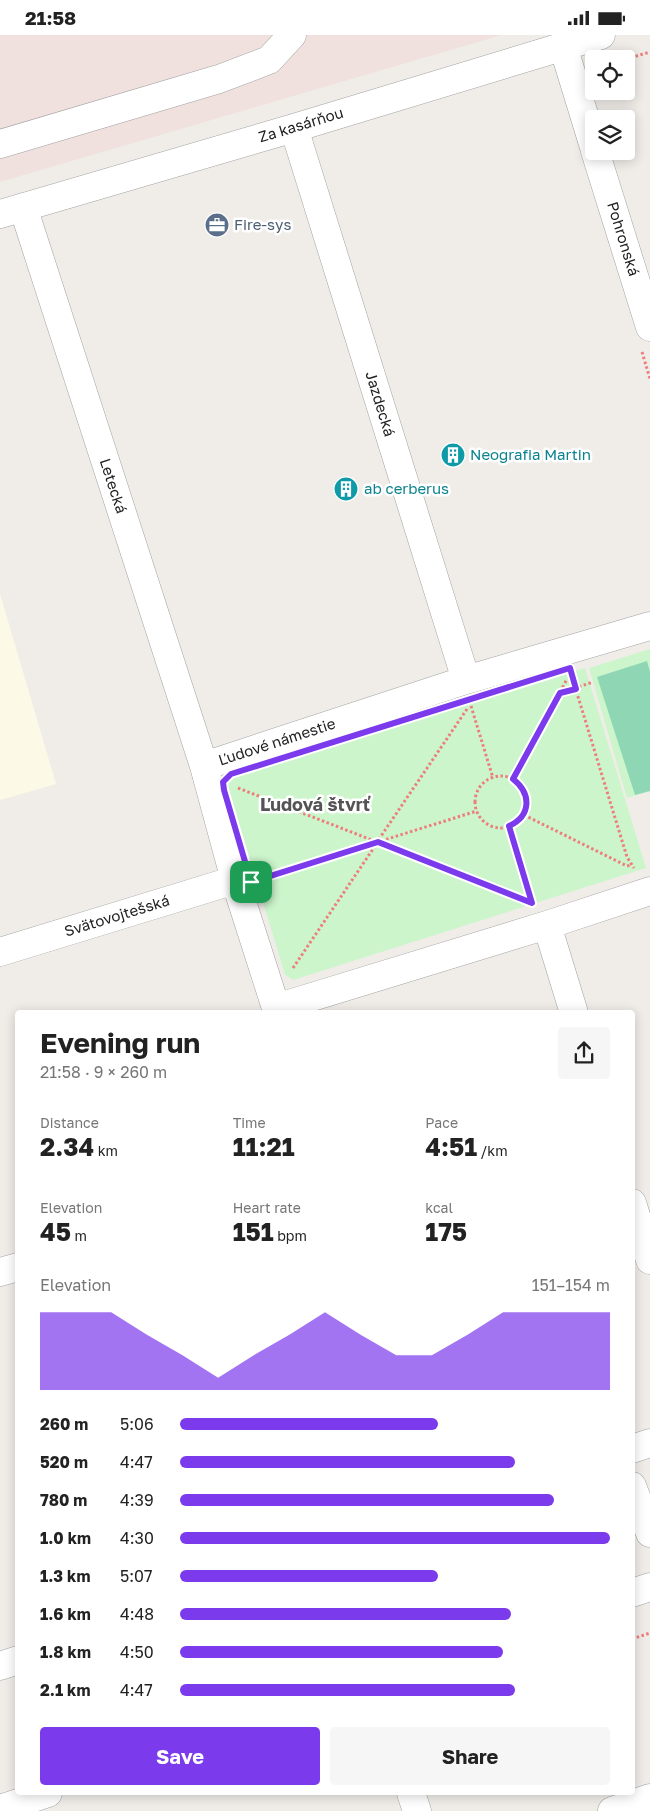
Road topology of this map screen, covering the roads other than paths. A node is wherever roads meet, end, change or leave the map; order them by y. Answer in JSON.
{"nodes":[{"id":1,"x":292,"y":35,"type":"edge"},
{"id":2,"x":601,"y":35,"type":"edge"},
{"id":3,"x":563,"y":46,"type":"junction"},
{"id":4,"x":585,"y":118,"type":"edge"},
{"id":5,"x":294,"y":128,"type":"junction"},
{"id":6,"x":0,"y":143,"type":"edge"},
{"id":7,"x":598,"y":160,"type":"edge"},
{"id":8,"x":12,"y":210,"type":"edge"},
{"id":9,"x":650,"y":327,"type":"edge"},
{"id":10,"x":650,"y":626,"type":"edge"},
{"id":11,"x":468,"y":695,"type":"junction"},
{"id":12,"x":204,"y":766,"type":"junction"},
{"id":13,"x":235,"y":880,"type":"junction"},
{"id":14,"x":643,"y":881,"type":"edge"},
{"id":15,"x":540,"y":917,"type":"junction"},
{"id":16,"x":0,"y":952,"type":"edge"},
{"id":17,"x":277,"y":1010,"type":"edge"},
{"id":18,"x":573,"y":1010,"type":"edge"},
{"id":19,"x":635,"y":1212,"type":"edge"},
{"id":20,"x":650,"y":1260,"type":"edge"},
{"id":21,"x":15,"y":1268,"type":"edge"},
{"id":22,"x":0,"y":1272,"type":"edge"},
{"id":23,"x":650,"y":1443,"type":"edge"},
{"id":24,"x":635,"y":1448,"type":"edge"},
{"id":25,"x":635,"y":1494,"type":"edge"},
{"id":26,"x":650,"y":1533,"type":"edge"},
{"id":27,"x":650,"y":1587,"type":"edge"},
{"id":28,"x":635,"y":1592,"type":"edge"},
{"id":29,"x":15,"y":1661,"type":"edge"},
{"id":30,"x":0,"y":1666,"type":"edge"},
{"id":31,"x":42,"y":1795,"type":"edge"},
{"id":32,"x":411,"y":1795,"type":"edge"},
{"id":33,"x":650,"y":1798,"type":"edge"},
{"id":34,"x":0,"y":1809,"type":"edge"},
{"id":35,"x":417,"y":1811,"type":"edge"},
{"id":36,"x":612,"y":1811,"type":"edge"}],
"edges":[{"from":1,"to":6,"type":"street"},
{"from":2,"to":3,"type":"street","name":"Za kasárňou"},
{"from":3,"to":4,"type":"street"},
{"from":3,"to":5,"type":"street","name":"Za kasárňou"},
{"from":5,"to":8,"type":"street","name":"Za kasárňou"},
{"from":5,"to":11,"type":"street","name":"Jazdecká"},
{"from":7,"to":9,"type":"street","name":"Pohronská"},
{"from":8,"to":12,"type":"street","name":"Letecká"},
{"from":10,"to":11,"type":"street","name":"Ľudové námestie"},
{"from":11,"to":12,"type":"street","name":"Ľudové námestie"},
{"from":12,"to":13,"type":"street","name":"Ľudové námestie"},
{"from":13,"to":16,"type":"street","name":"Svätovojtešská"},
{"from":13,"to":17,"type":"street","name":"Ľudové námestie"},
{"from":14,"to":15,"type":"street","name":"Ľudové námestie"},
{"from":15,"to":17,"type":"street","name":"Ľudové námestie"},
{"from":15,"to":18,"type":"street"},
{"from":19,"to":20,"type":"street"},
{"from":21,"to":22,"type":"street"},
{"from":23,"to":24,"type":"street"},
{"from":25,"to":26,"type":"street"},
{"from":27,"to":28,"type":"street"},
{"from":29,"to":30,"type":"street"},
{"from":31,"to":34,"type":"street"},
{"from":32,"to":35,"type":"street"},
{"from":33,"to":36,"type":"street"}]}
